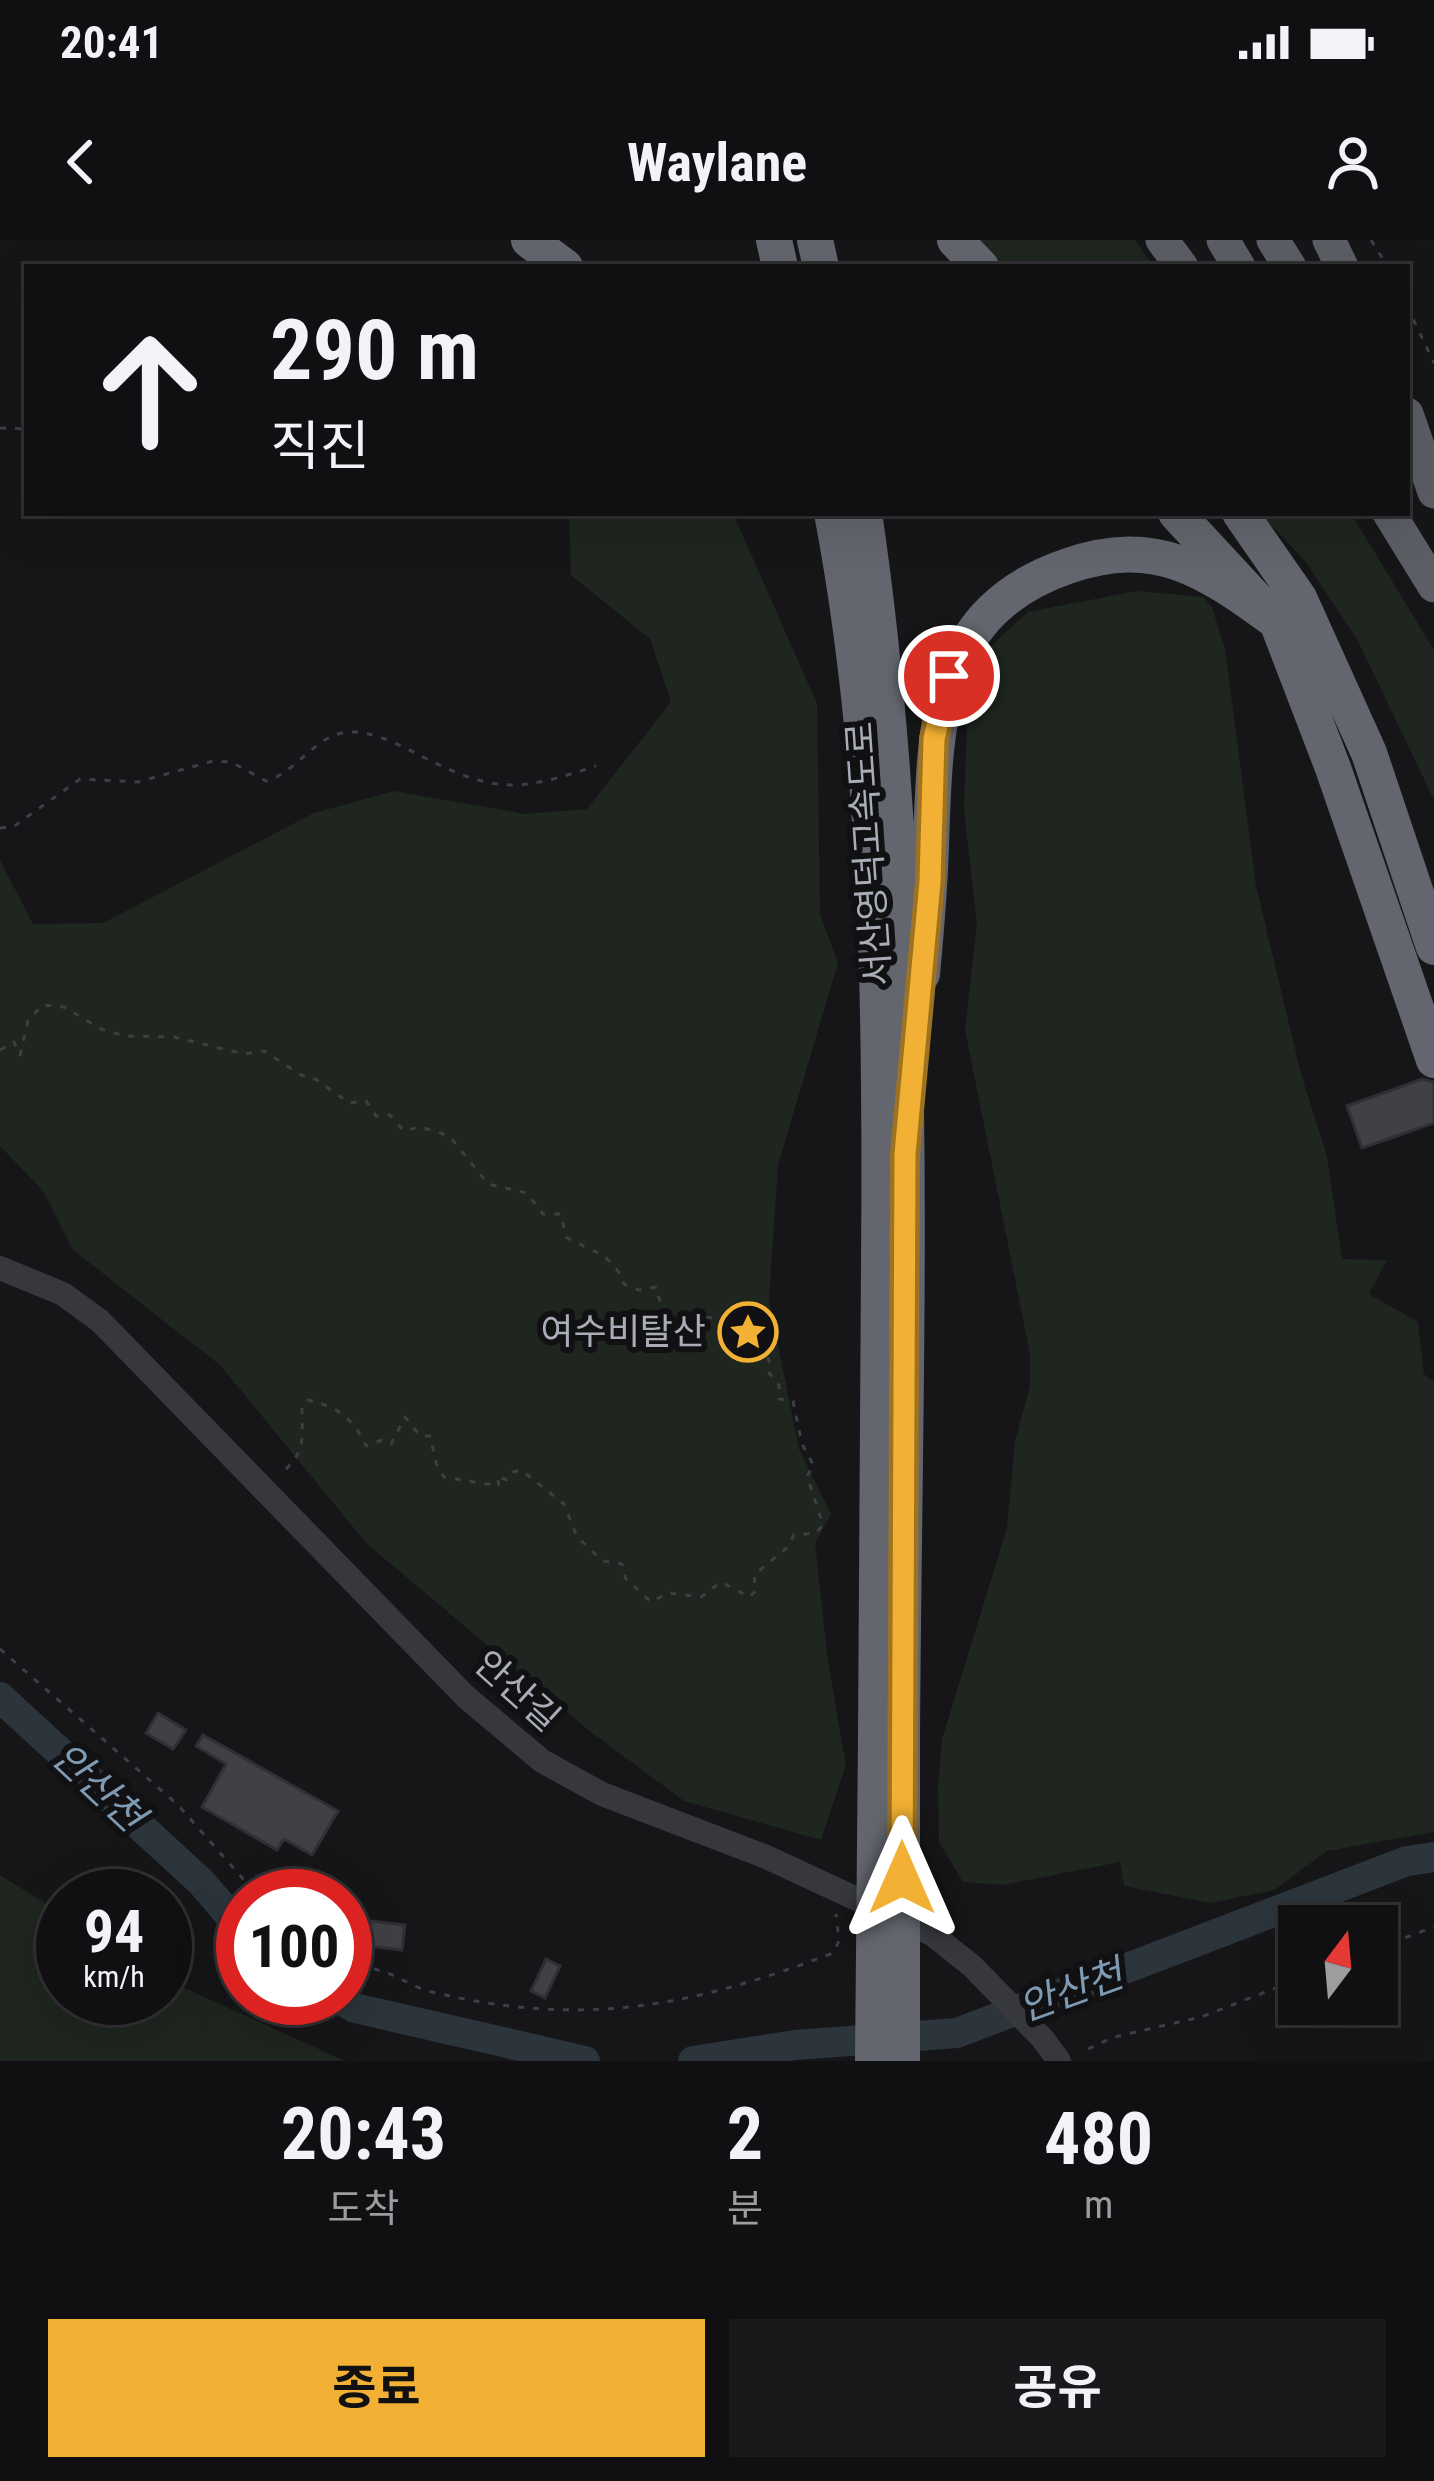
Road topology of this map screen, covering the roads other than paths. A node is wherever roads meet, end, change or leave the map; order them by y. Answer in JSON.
{"nodes":[{"id":1,"x":497,"y":240,"type":"edge"},
{"id":2,"x":529,"y":240,"type":"edge"},
{"id":3,"x":955,"y":240,"type":"edge"},
{"id":4,"x":524,"y":264,"type":"edge"},
{"id":5,"x":561,"y":264,"type":"edge"},
{"id":6,"x":978,"y":264,"type":"edge"},
{"id":7,"x":1410,"y":423,"type":"edge"},
{"id":8,"x":1410,"y":465,"type":"edge"},
{"id":9,"x":1434,"y":492,"type":"edge"},
{"id":10,"x":1434,"y":505,"type":"edge"},
{"id":11,"x":833,"y":516,"type":"edge"},
{"id":12,"x":864,"y":516,"type":"edge"},
{"id":13,"x":1179,"y":516,"type":"edge"},
{"id":14,"x":1211,"y":516,"type":"edge"},
{"id":15,"x":1241,"y":516,"type":"edge"},
{"id":16,"x":1387,"y":516,"type":"edge"},
{"id":17,"x":1434,"y":586,"type":"edge"},
{"id":18,"x":1288,"y":610,"type":"junction"},
{"id":19,"x":1434,"y":947,"type":"edge"},
{"id":20,"x":1434,"y":1060,"type":"edge"},
{"id":21,"x":905,"y":1154,"type":"junction"},
{"id":22,"x":0,"y":1268,"type":"edge"},
{"id":23,"x":889,"y":1739,"type":"junction"},
{"id":24,"x":873,"y":2061,"type":"edge"},
{"id":25,"x":902,"y":2061,"type":"edge"},
{"id":26,"x":1059,"y":2061,"type":"edge"}],
"edges":[{"from":1,"to":4,"type":"highway"},
{"from":2,"to":5,"type":"highway"},
{"from":3,"to":6,"type":"highway"},
{"from":7,"to":9,"type":"highway"},
{"from":8,"to":10,"type":"highway"},
{"from":11,"to":23,"type":"highway","name":"서산영덕고속도로"},
{"from":12,"to":21,"type":"highway","name":"서산영덕고속도로"},
{"from":13,"to":18,"type":"highway"},
{"from":14,"to":18,"type":"highway"},
{"from":15,"to":18,"type":"highway"},
{"from":16,"to":17,"type":"highway"},
{"from":18,"to":19,"type":"highway"},
{"from":18,"to":20,"type":"highway"},
{"from":18,"to":21,"type":"highway"},
{"from":21,"to":23,"type":"highway","name":"서산영덕고속도로"},
{"from":22,"to":26,"type":"street","name":"안산길"},
{"from":23,"to":24,"type":"highway","name":"서산영덕고속도로","bridge":true},
{"from":23,"to":25,"type":"highway","name":"서산영덕고속도로","bridge":true}]}
